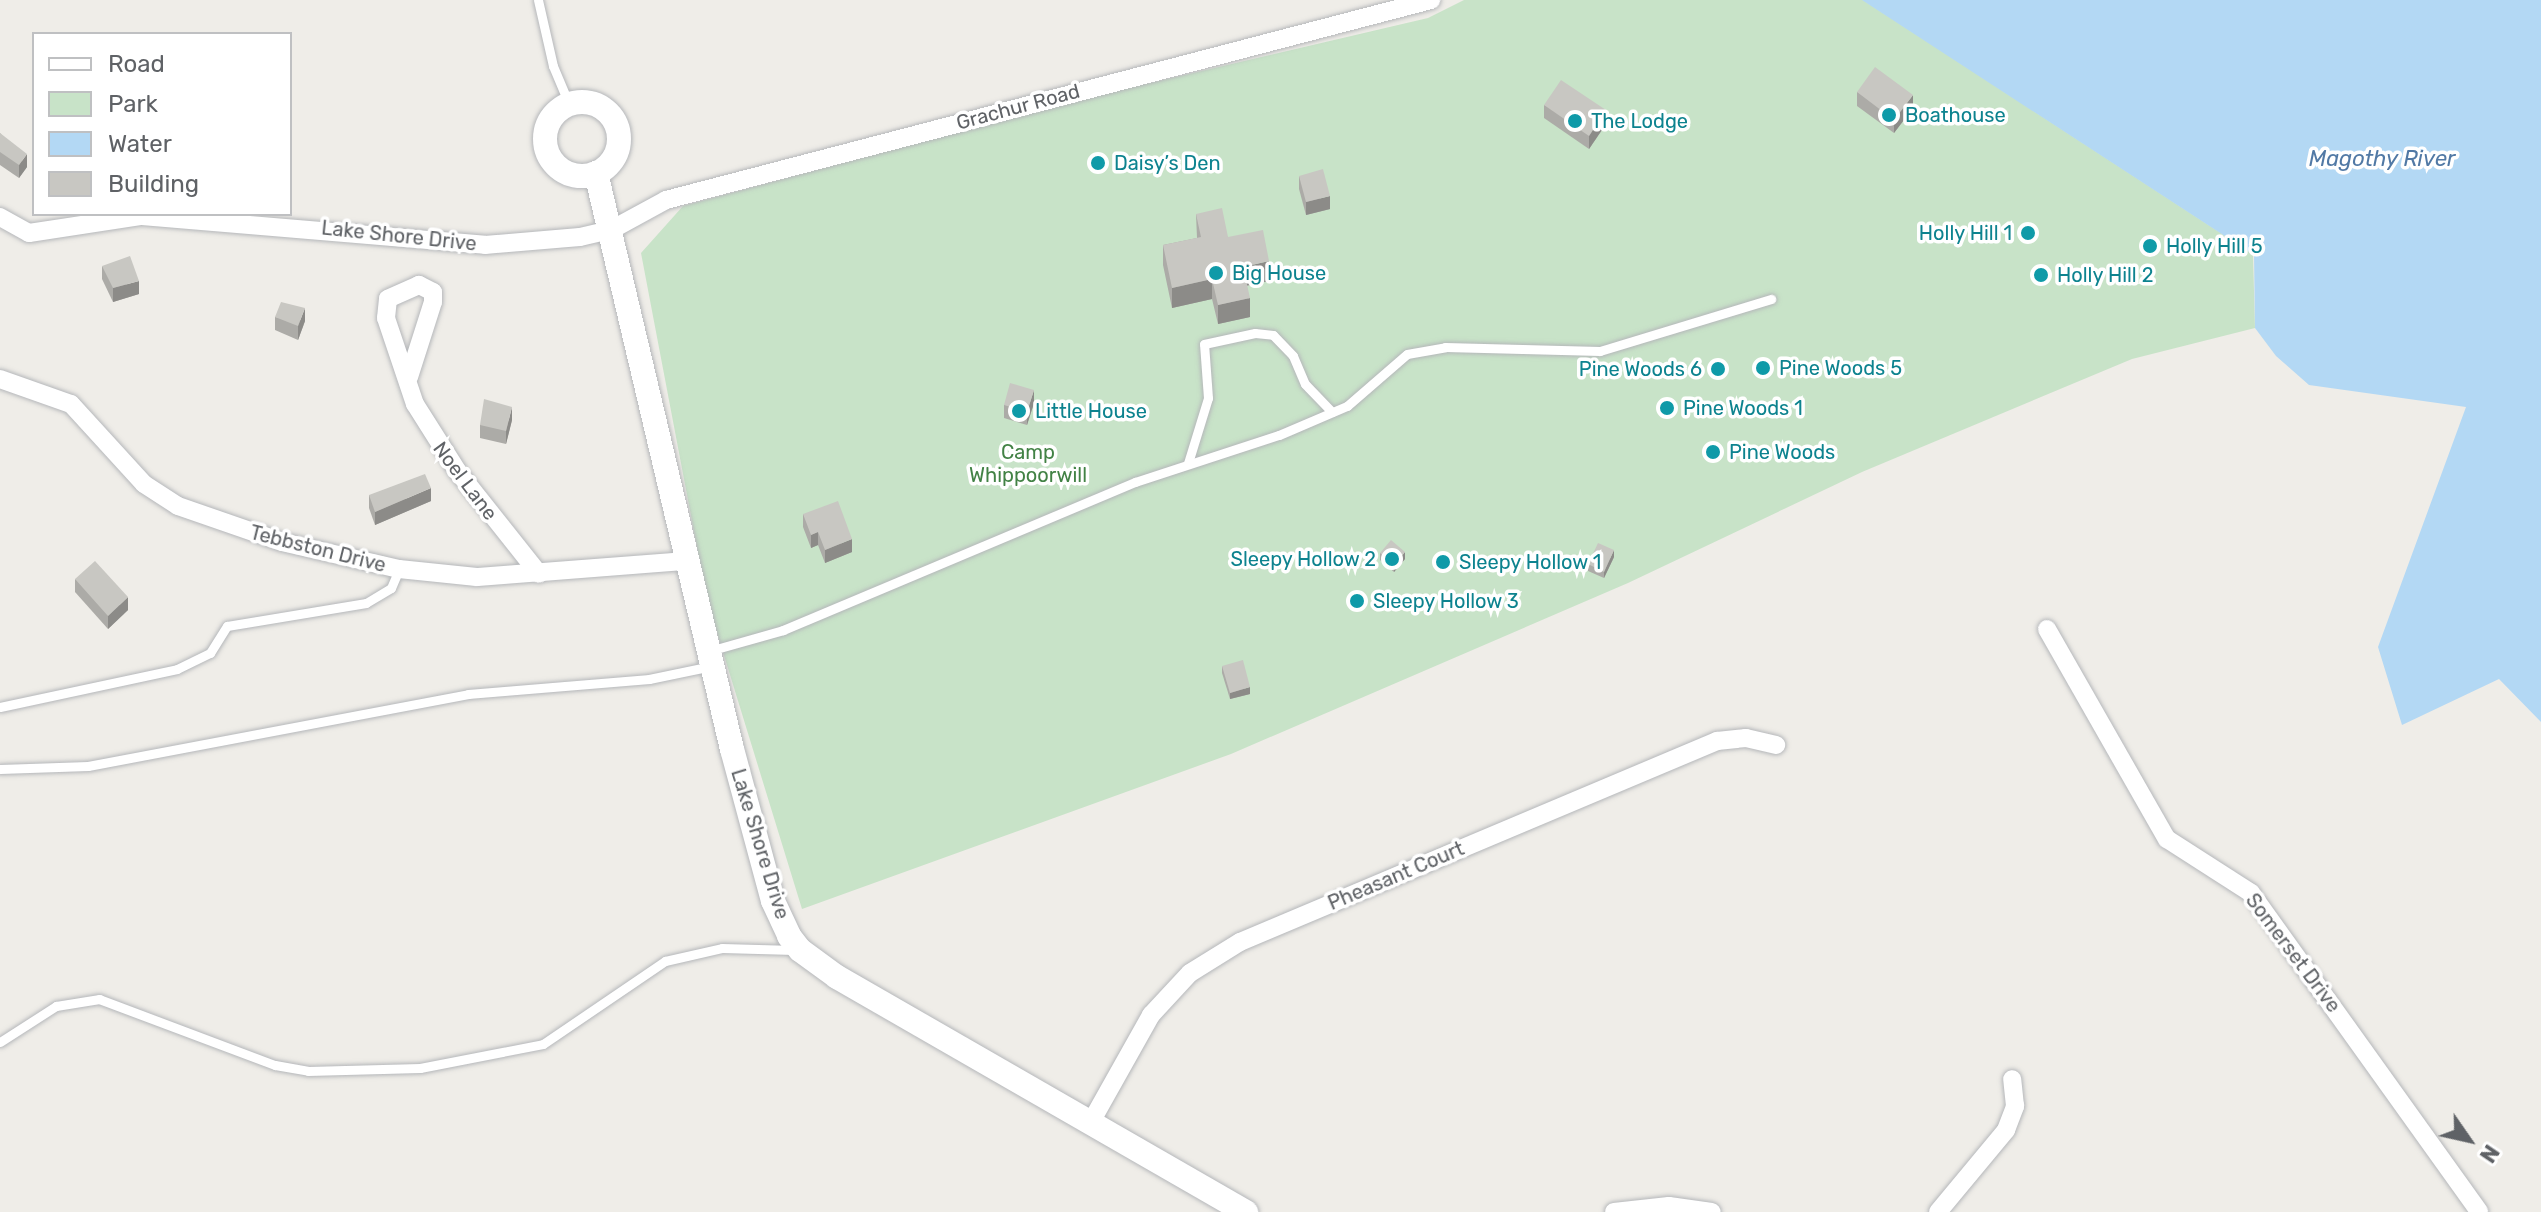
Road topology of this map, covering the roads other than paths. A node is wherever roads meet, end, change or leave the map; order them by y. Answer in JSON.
{"nodes":[{"id":1,"x":538,"y":0,"type":"edge"},
{"id":2,"x":1431,"y":0,"type":"edge"},
{"id":3,"x":569,"y":104,"type":"junction"},
{"id":4,"x":596,"y":173,"type":"junction"},
{"id":5,"x":0,"y":217,"type":"edge"},
{"id":6,"x":611,"y":230,"type":"junction"},
{"id":7,"x":1771,"y":299,"type":"dead end"},
{"id":8,"x":409,"y":377,"type":"dead end"},
{"id":9,"x":0,"y":379,"type":"edge"},
{"id":10,"x":1332,"y":412,"type":"junction"},
{"id":11,"x":1188,"y":463,"type":"junction"},
{"id":12,"x":687,"y":561,"type":"junction"},
{"id":13,"x":399,"y":569,"type":"junction"},
{"id":14,"x":539,"y":574,"type":"junction"},
{"id":15,"x":2047,"y":629,"type":"dead end"},
{"id":16,"x":711,"y":658,"type":"junction"},
{"id":17,"x":0,"y":707,"type":"edge"},
{"id":18,"x":1776,"y":745,"type":"dead end"},
{"id":19,"x":0,"y":769,"type":"edge"},
{"id":20,"x":800,"y":950,"type":"junction"},
{"id":21,"x":0,"y":1042,"type":"edge"},
{"id":22,"x":2012,"y":1079,"type":"dead end"},
{"id":23,"x":1091,"y":1122,"type":"junction"},
{"id":24,"x":1246,"y":1212,"type":"edge"},
{"id":25,"x":1614,"y":1212,"type":"edge"},
{"id":26,"x":1712,"y":1212,"type":"edge"},
{"id":27,"x":1938,"y":1212,"type":"edge"},
{"id":28,"x":2479,"y":1212,"type":"edge"}],
"edges":[{"from":1,"to":3,"type":"lane"},
{"from":2,"to":6,"type":"street","name":"Grachur Road"},
{"from":3,"to":4,"type":"street"},
{"from":3,"to":4,"type":"street"},
{"from":4,"to":6,"type":"street","name":"Lake Shore Drive"},
{"from":5,"to":6,"type":"street","name":"Lake Shore Drive"},
{"from":6,"to":12,"type":"street","name":"Lake Shore Drive"},
{"from":7,"to":10,"type":"lane"},
{"from":8,"to":14,"type":"street","name":"Noel Lane"},
{"from":9,"to":13,"type":"street","name":"Tebbston Drive"},
{"from":10,"to":11,"type":"lane"},
{"from":10,"to":11,"type":"lane"},
{"from":11,"to":16,"type":"lane"},
{"from":12,"to":14,"type":"street","name":"Tebbston Drive"},
{"from":12,"to":16,"type":"street","name":"Lake Shore Drive"},
{"from":13,"to":14,"type":"street","name":"Tebbston Drive"},
{"from":13,"to":17,"type":"lane"},
{"from":15,"to":28,"type":"street","name":"Somerset Drive"},
{"from":16,"to":19,"type":"lane"},
{"from":16,"to":20,"type":"street","name":"Lake Shore Drive"},
{"from":18,"to":23,"type":"street","name":"Pheasant Court"},
{"from":20,"to":21,"type":"lane"},
{"from":20,"to":23,"type":"street","name":"Lake Shore Drive"},
{"from":22,"to":27,"type":"street"},
{"from":23,"to":24,"type":"street","name":"Lake Shore Drive"},
{"from":25,"to":26,"type":"street"}]}
